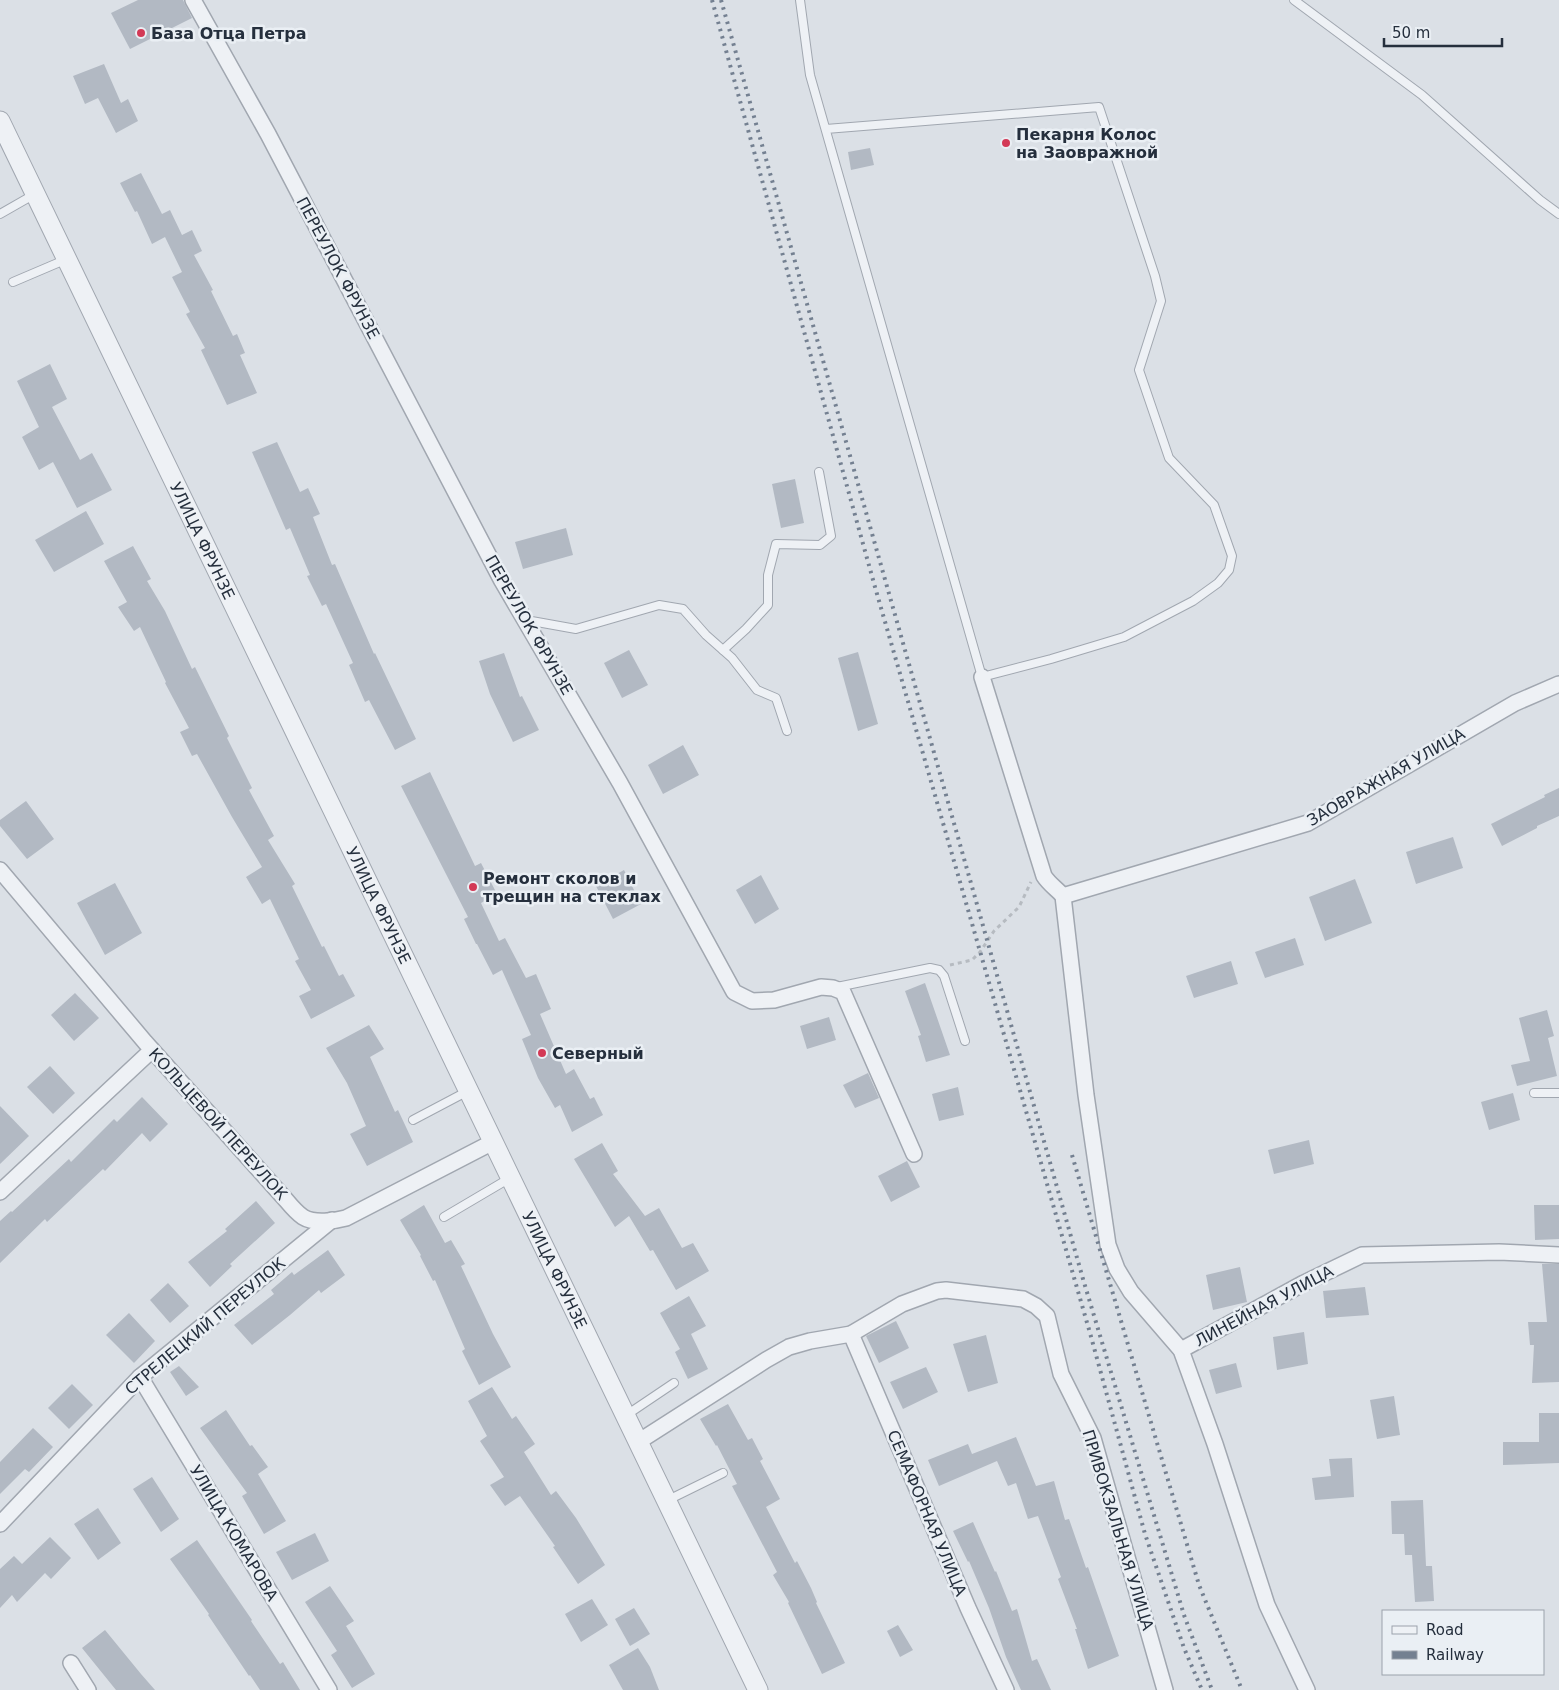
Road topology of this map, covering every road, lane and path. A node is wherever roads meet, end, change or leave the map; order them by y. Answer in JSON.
{"nodes":[{"id":1,"x":193,"y":0,"type":"edge"},
{"id":2,"x":800,"y":0,"type":"edge"},
{"id":3,"x":1294,"y":0,"type":"edge"},
{"id":4,"x":0,"y":121,"type":"edge"},
{"id":5,"x":826,"y":129,"type":"junction"},
{"id":6,"x":0,"y":146,"type":"edge"},
{"id":7,"x":36,"y":194,"type":"junction"},
{"id":8,"x":0,"y":214,"type":"edge"},
{"id":9,"x":1559,"y":214,"type":"edge"},
{"id":10,"x":67,"y":259,"type":"junction"},
{"id":11,"x":13,"y":282,"type":"dead end"},
{"id":12,"x":819,"y":472,"type":"dead end"},
{"id":13,"x":524,"y":620,"type":"junction"},
{"id":14,"x":723,"y":650,"type":"junction"},
{"id":15,"x":982,"y":677,"type":"junction"},
{"id":16,"x":1559,"y":684,"type":"edge"},
{"id":17,"x":787,"y":731,"type":"dead end"},
{"id":18,"x":0,"y":870,"type":"edge"},
{"id":19,"x":1044,"y":876,"type":"junction"},
{"id":20,"x":1063,"y":896,"type":"junction"},
{"id":21,"x":930,"y":968,"type":"junction"},
{"id":22,"x":833,"y":988,"type":"junction"},
{"id":23,"x":965,"y":1041,"type":"dead end"},
{"id":24,"x":152,"y":1050,"type":"junction"},
{"id":25,"x":468,"y":1091,"type":"junction"},
{"id":26,"x":1534,"y":1093,"type":"dead end"},
{"id":27,"x":1559,"y":1093,"type":"edge"},
{"id":28,"x":414,"y":1120,"type":"dead end"},
{"id":29,"x":493,"y":1142,"type":"junction"},
{"id":30,"x":914,"y":1154,"type":"dead end"},
{"id":31,"x":510,"y":1178,"type":"junction"},
{"id":32,"x":0,"y":1192,"type":"edge"},
{"id":33,"x":444,"y":1217,"type":"dead end"},
{"id":34,"x":332,"y":1220,"type":"junction"},
{"id":35,"x":1559,"y":1255,"type":"edge"},
{"id":36,"x":851,"y":1334,"type":"junction"},
{"id":37,"x":1181,"y":1350,"type":"junction"},
{"id":38,"x":140,"y":1377,"type":"junction"},
{"id":39,"x":674,"y":1383,"type":"dead end"},
{"id":40,"x":625,"y":1416,"type":"junction"},
{"id":41,"x":638,"y":1442,"type":"junction"},
{"id":42,"x":723,"y":1473,"type":"dead end"},
{"id":43,"x":666,"y":1501,"type":"junction"},
{"id":44,"x":0,"y":1524,"type":"edge"},
{"id":45,"x":71,"y":1663,"type":"dead end"},
{"id":46,"x":88,"y":1690,"type":"edge"},
{"id":47,"x":329,"y":1690,"type":"edge"},
{"id":48,"x":758,"y":1690,"type":"edge"},
{"id":49,"x":1006,"y":1690,"type":"edge"},
{"id":50,"x":1165,"y":1690,"type":"edge"},
{"id":51,"x":1308,"y":1690,"type":"edge"}],
"edges":[{"from":1,"to":13,"type":"street","name":"ПЕРЕУЛОК ФРУНЗЕ"},
{"from":2,"to":5,"type":"lane"},
{"from":3,"to":9,"type":"lane"},
{"from":4,"to":7,"type":"street","name":"УЛИЦА ФРУНЗЕ"},
{"from":5,"to":15,"type":"lane"},
{"from":5,"to":15,"type":"lane"},
{"from":6,"to":7,"type":"street"},
{"from":7,"to":8,"type":"lane"},
{"from":7,"to":10,"type":"street","name":"УЛИЦА ФРУНЗЕ"},
{"from":10,"to":11,"type":"lane"},
{"from":10,"to":25,"type":"street","name":"УЛИЦА ФРУНЗЕ"},
{"from":12,"to":14,"type":"lane"},
{"from":13,"to":14,"type":"lane"},
{"from":13,"to":22,"type":"street","name":"ПЕРЕУЛОК ФРУНЗЕ"},
{"from":14,"to":17,"type":"lane"},
{"from":15,"to":19,"type":"street"},
{"from":16,"to":20,"type":"street","name":"ЗАОВРАЖНАЯ УЛИЦА"},
{"from":18,"to":24,"type":"street","name":"КОЛЬЦЕВОЙ ПЕРЕУЛОК"},
{"from":19,"to":20,"type":"street"},
{"from":19,"to":21,"type":"path"},
{"from":20,"to":37,"type":"street"},
{"from":21,"to":22,"type":"lane"},
{"from":21,"to":23,"type":"lane"},
{"from":22,"to":30,"type":"street"},
{"from":24,"to":32,"type":"street"},
{"from":24,"to":34,"type":"street","name":"КОЛЬЦЕВОЙ ПЕРЕУЛОК"},
{"from":25,"to":28,"type":"lane"},
{"from":25,"to":29,"type":"street","name":"УЛИЦА ФРУНЗЕ"},
{"from":26,"to":27,"type":"lane"},
{"from":29,"to":31,"type":"street","name":"УЛИЦА ФРУНЗЕ"},
{"from":29,"to":34,"type":"street","name":"КОЛЬЦЕВОЙ ПЕРЕУЛОК"},
{"from":31,"to":33,"type":"lane"},
{"from":31,"to":40,"type":"street","name":"УЛИЦА ФРУНЗЕ"},
{"from":34,"to":38,"type":"street","name":"СТРЕЛЕЦКИЙ ПЕРЕУЛОК"},
{"from":35,"to":37,"type":"street","name":"ЛИНЕЙНАЯ УЛИЦА"},
{"from":36,"to":41,"type":"street"},
{"from":36,"to":49,"type":"street","name":"СЕМАФОРНАЯ УЛИЦА"},
{"from":36,"to":50,"type":"street","name":"ПРИВОКЗАЛЬНАЯ УЛИЦА"},
{"from":37,"to":51,"type":"street","name":"ЛИНЕЙНАЯ УЛИЦА"},
{"from":38,"to":44,"type":"street","name":"СТРЕЛЕЦКИЙ ПЕРЕУЛОК"},
{"from":38,"to":47,"type":"street","name":"УЛИЦА КОМАРОВА"},
{"from":39,"to":40,"type":"lane"},
{"from":40,"to":41,"type":"street","name":"УЛИЦА ФРУНЗЕ"},
{"from":41,"to":43,"type":"street","name":"УЛИЦА ФРУНЗЕ"},
{"from":42,"to":43,"type":"lane"},
{"from":43,"to":48,"type":"street","name":"УЛИЦА ФРУНЗЕ"},
{"from":45,"to":46,"type":"street"}]}
